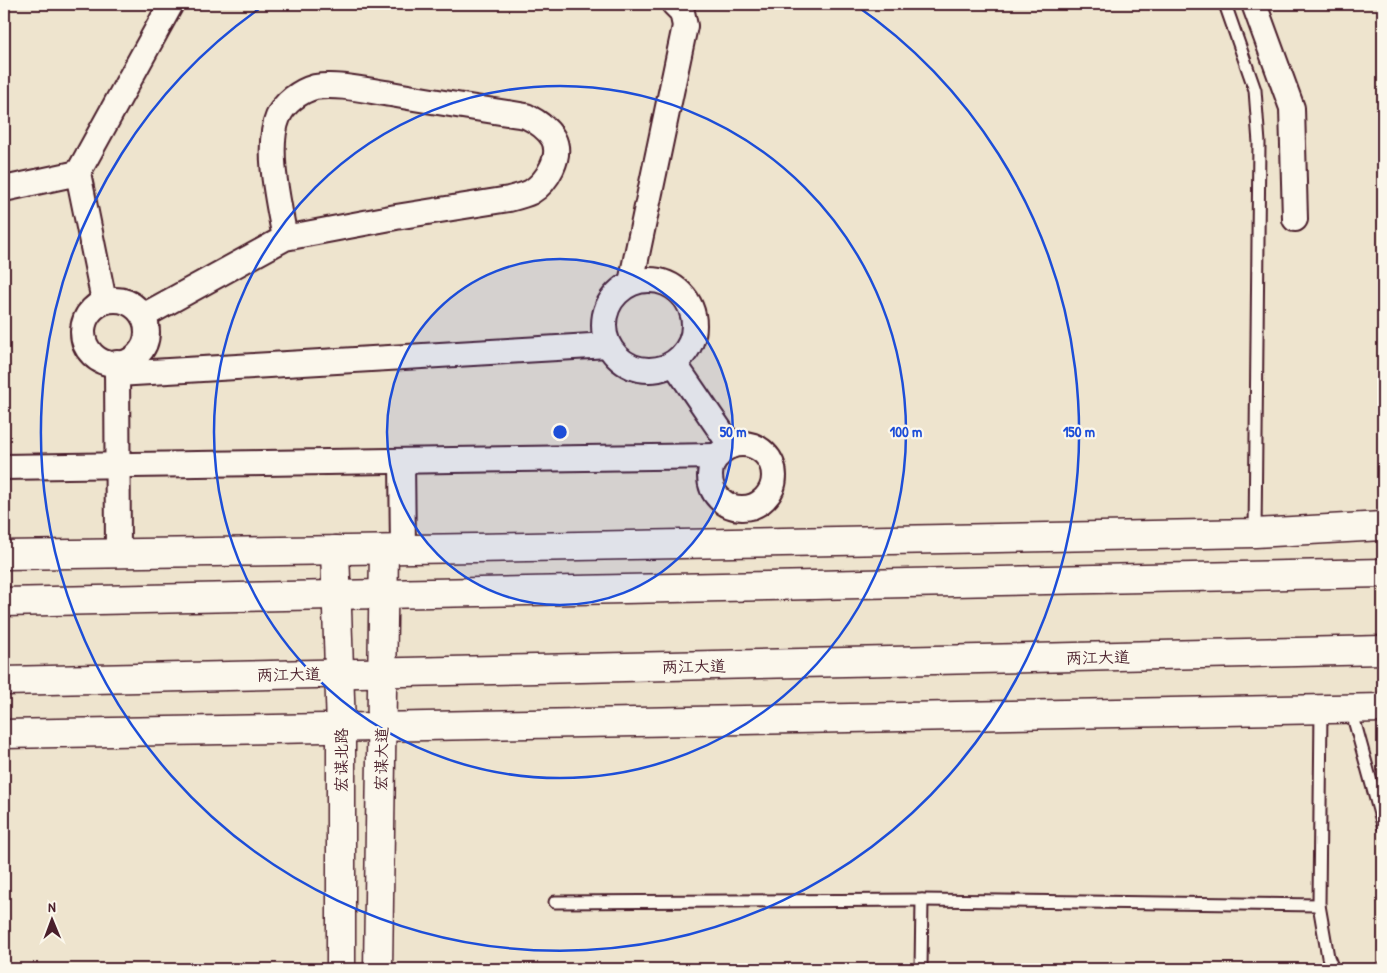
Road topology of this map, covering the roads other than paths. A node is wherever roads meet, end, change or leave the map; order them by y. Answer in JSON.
{"nodes":[{"id":1,"x":171,"y":4,"type":"edge"},
{"id":2,"x":674,"y":4,"type":"edge"},
{"id":3,"x":1224,"y":4,"type":"edge"},
{"id":4,"x":1254,"y":4,"type":"edge"},
{"id":5,"x":78,"y":173,"type":"junction"},
{"id":6,"x":4,"y":189,"type":"edge"},
{"id":7,"x":1295,"y":219,"type":"dead end"},
{"id":8,"x":285,"y":238,"type":"junction"},
{"id":9,"x":631,"y":283,"type":"junction"},
{"id":10,"x":104,"y":301,"type":"junction"},
{"id":11,"x":142,"y":316,"type":"junction"},
{"id":12,"x":608,"y":345,"type":"junction"},
{"id":13,"x":674,"y":363,"type":"junction"},
{"id":14,"x":117,"y":369,"type":"junction"},
{"id":15,"x":725,"y":451,"type":"junction"},
{"id":16,"x":402,"y":461,"type":"junction"},
{"id":17,"x":118,"y":465,"type":"junction"},
{"id":18,"x":4,"y":467,"type":"edge"},
{"id":19,"x":748,"y":507,"type":"junction"},
{"id":20,"x":1383,"y":526,"type":"edge"},
{"id":21,"x":1255,"y":533,"type":"junction"},
{"id":22,"x":748,"y":542,"type":"junction"},
{"id":23,"x":393,"y":549,"type":"junction"},
{"id":24,"x":335,"y":550,"type":"junction"},
{"id":25,"x":118,"y":554,"type":"junction"},
{"id":26,"x":4,"y":555,"type":"edge"},
{"id":27,"x":1383,"y":573,"type":"edge"},
{"id":28,"x":383,"y":594,"type":"junction"},
{"id":29,"x":337,"y":595,"type":"junction"},
{"id":30,"x":4,"y":602,"type":"edge"},
{"id":31,"x":1383,"y":650,"type":"edge"},
{"id":32,"x":382,"y":672,"type":"junction"},
{"id":33,"x":339,"y":673,"type":"junction"},
{"id":34,"x":4,"y":681,"type":"edge"},
{"id":35,"x":1383,"y":708,"type":"edge"},
{"id":36,"x":1350,"y":709,"type":"junction"},
{"id":37,"x":1320,"y":710,"type":"junction"},
{"id":38,"x":381,"y":727,"type":"junction"},
{"id":39,"x":341,"y":728,"type":"junction"},
{"id":40,"x":4,"y":734,"type":"edge"},
{"id":41,"x":1383,"y":825,"type":"edge"},
{"id":42,"x":922,"y":900,"type":"junction"},
{"id":43,"x":555,"y":902,"type":"dead end"},
{"id":44,"x":1319,"y":905,"type":"junction"},
{"id":45,"x":341,"y":969,"type":"edge"},
{"id":46,"x":378,"y":969,"type":"edge"},
{"id":47,"x":921,"y":969,"type":"edge"},
{"id":48,"x":1333,"y":969,"type":"edge"}],
"edges":[{"from":1,"to":5,"type":"street"},
{"from":2,"to":9,"type":"street"},
{"from":3,"to":21,"type":"lane"},
{"from":4,"to":7,"type":"street"},
{"from":5,"to":6,"type":"street"},
{"from":5,"to":10,"type":"street"},
{"from":8,"to":8,"type":"street"},
{"from":8,"to":11,"type":"street"},
{"from":9,"to":12,"type":"street"},
{"from":9,"to":13,"type":"street"},
{"from":10,"to":11,"type":"street"},
{"from":10,"to":14,"type":"street"},
{"from":11,"to":14,"type":"street"},
{"from":12,"to":13,"type":"street"},
{"from":12,"to":14,"type":"street"},
{"from":13,"to":15,"type":"street"},
{"from":14,"to":17,"type":"street"},
{"from":15,"to":16,"type":"street"},
{"from":15,"to":19,"type":"street"},
{"from":15,"to":19,"type":"street"},
{"from":16,"to":17,"type":"street"},
{"from":16,"to":23,"type":"street"},
{"from":17,"to":18,"type":"street"},
{"from":17,"to":25,"type":"street"},
{"from":19,"to":22,"type":"street"},
{"from":20,"to":21,"type":"main road"},
{"from":21,"to":22,"type":"main road"},
{"from":22,"to":23,"type":"main road"},
{"from":23,"to":24,"type":"main road"},
{"from":23,"to":28,"type":"main road","name":"宏谋大道"},
{"from":24,"to":25,"type":"main road"},
{"from":24,"to":29,"type":"main road","name":"宏谋北路"},
{"from":25,"to":26,"type":"main road"},
{"from":27,"to":28,"type":"main road"},
{"from":28,"to":29,"type":"main road"},
{"from":28,"to":32,"type":"main road","name":"宏谋大道"},
{"from":29,"to":30,"type":"main road"},
{"from":29,"to":33,"type":"main road","name":"宏谋北路"},
{"from":31,"to":32,"type":"main road","name":"两江大道"},
{"from":32,"to":33,"type":"main road","name":"两江大道"},
{"from":32,"to":38,"type":"main road","name":"宏谋大道"},
{"from":33,"to":34,"type":"main road","name":"两江大道"},
{"from":33,"to":39,"type":"main road","name":"宏谋北路"},
{"from":35,"to":36,"type":"main road"},
{"from":36,"to":37,"type":"main road"},
{"from":36,"to":41,"type":"lane"},
{"from":37,"to":38,"type":"main road"},
{"from":37,"to":44,"type":"lane"},
{"from":38,"to":39,"type":"main road"},
{"from":38,"to":46,"type":"main road","name":"宏谋大道"},
{"from":39,"to":40,"type":"main road"},
{"from":39,"to":45,"type":"main road","name":"宏谋北路"},
{"from":42,"to":43,"type":"lane"},
{"from":42,"to":44,"type":"lane"},
{"from":42,"to":47,"type":"lane"},
{"from":44,"to":48,"type":"lane"}]}
